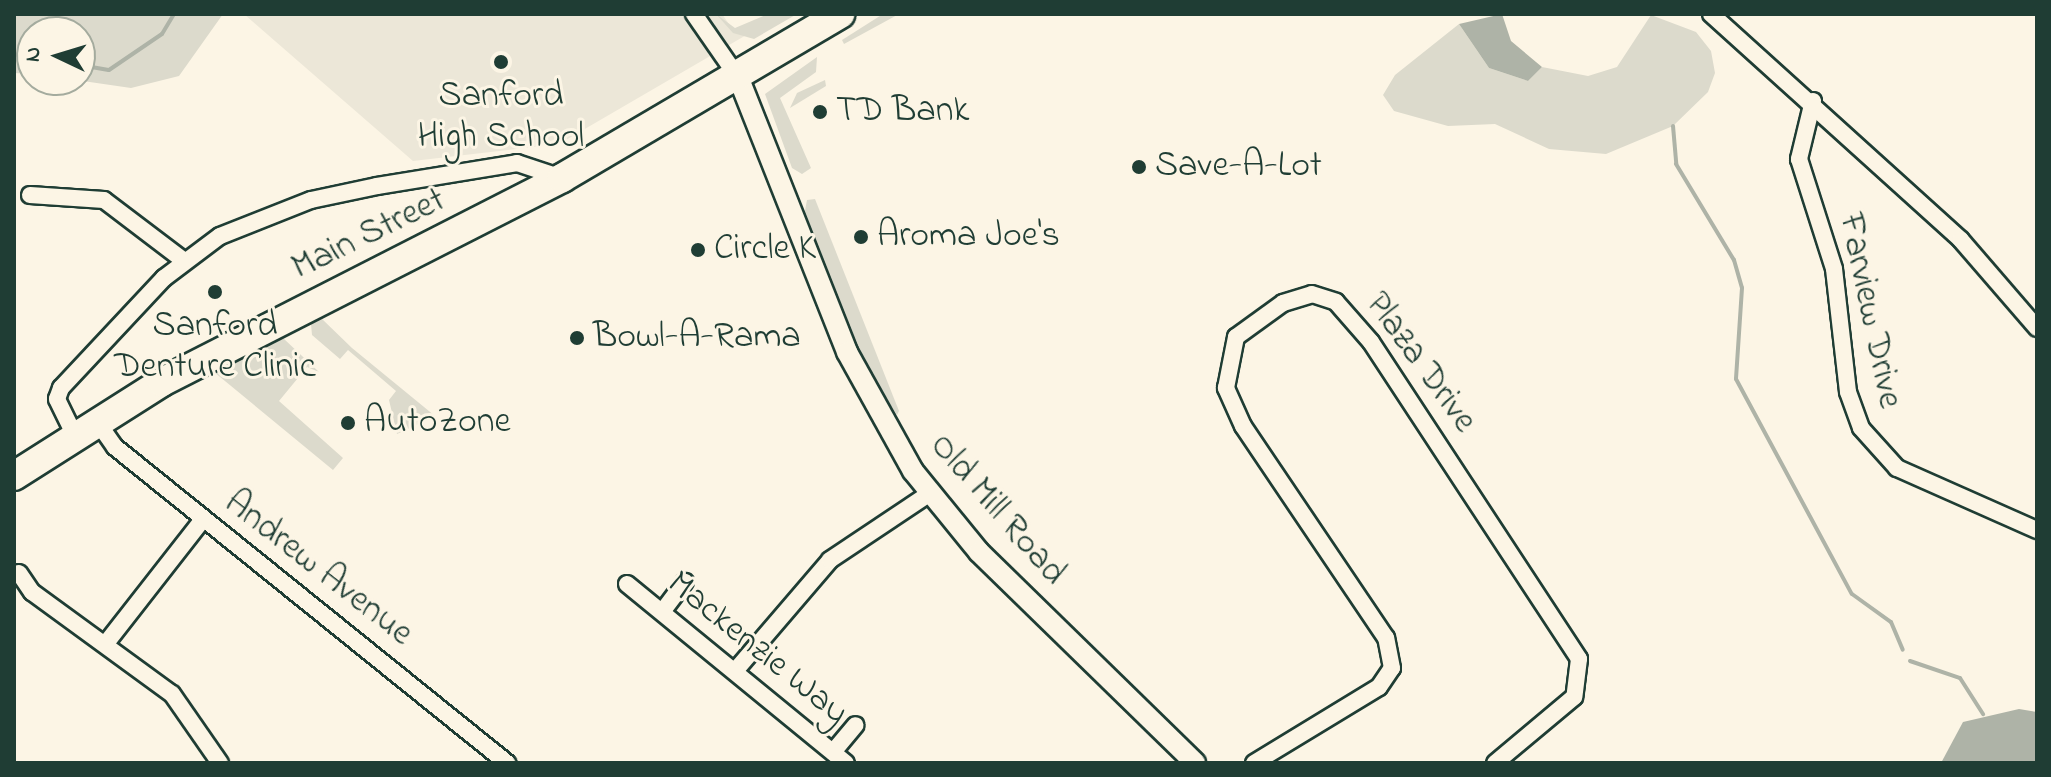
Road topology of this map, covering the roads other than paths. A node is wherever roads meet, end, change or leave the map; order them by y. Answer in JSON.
{"nodes":[{"id":1,"x":694,"y":14,"type":"edge"},
{"id":2,"x":840,"y":14,"type":"edge"},
{"id":3,"x":1711,"y":14,"type":"edge"},
{"id":4,"x":739,"y":79,"type":"junction"},
{"id":5,"x":1813,"y":101,"type":"junction"},
{"id":6,"x":562,"y":178,"type":"junction"},
{"id":7,"x":30,"y":195,"type":"dead end"},
{"id":8,"x":183,"y":260,"type":"junction"},
{"id":9,"x":2037,"y":328,"type":"edge"},
{"id":10,"x":85,"y":427,"type":"junction"},
{"id":11,"x":14,"y":476,"type":"edge"},
{"id":12,"x":930,"y":493,"type":"junction"},
{"id":13,"x":203,"y":519,"type":"junction"},
{"id":14,"x":2037,"y":530,"type":"edge"},
{"id":15,"x":19,"y":573,"type":"dead end"},
{"id":16,"x":685,"y":582,"type":"dead end"},
{"id":17,"x":627,"y":584,"type":"dead end"},
{"id":18,"x":662,"y":612,"type":"junction"},
{"id":19,"x":107,"y":642,"type":"junction"},
{"id":20,"x":735,"y":671,"type":"junction"},
{"id":21,"x":856,"y":725,"type":"dead end"},
{"id":22,"x":840,"y":758,"type":"edge"},
{"id":23,"x":220,"y":763,"type":"edge"},
{"id":24,"x":507,"y":763,"type":"edge"},
{"id":25,"x":1195,"y":763,"type":"edge"},
{"id":26,"x":1254,"y":763,"type":"edge"},
{"id":27,"x":1495,"y":763,"type":"edge"}],
"edges":[{"from":1,"to":4,"type":"street"},
{"from":2,"to":4,"type":"highway","name":"Main Street"},
{"from":3,"to":5,"type":"street","name":"Farview Drive"},
{"from":4,"to":6,"type":"highway","name":"Main Street"},
{"from":4,"to":12,"type":"street","name":"Old Mill Road"},
{"from":5,"to":9,"type":"street","name":"Farview Drive"},
{"from":5,"to":14,"type":"street","name":"Farview Drive"},
{"from":6,"to":8,"type":"street","name":"Andrew Avenue"},
{"from":6,"to":10,"type":"highway","name":"Main Street"},
{"from":7,"to":8,"type":"street"},
{"from":8,"to":10,"type":"street","name":"Andrew Avenue"},
{"from":10,"to":11,"type":"highway","name":"Main Street"},
{"from":10,"to":13,"type":"street","name":"Andrew Avenue"},
{"from":12,"to":20,"type":"street"},
{"from":12,"to":25,"type":"street","name":"Old Mill Road"},
{"from":13,"to":19,"type":"street"},
{"from":13,"to":24,"type":"street","name":"Andrew Avenue"},
{"from":15,"to":19,"type":"street"},
{"from":16,"to":18,"type":"street"},
{"from":17,"to":18,"type":"street","name":"Mackenzie Way"},
{"from":18,"to":20,"type":"street","name":"Mackenzie Way"},
{"from":19,"to":23,"type":"street"},
{"from":20,"to":22,"type":"street","name":"Mackenzie Way"},
{"from":21,"to":22,"type":"street"},
{"from":26,"to":27,"type":"street","name":"Plaza Drive"}]}
